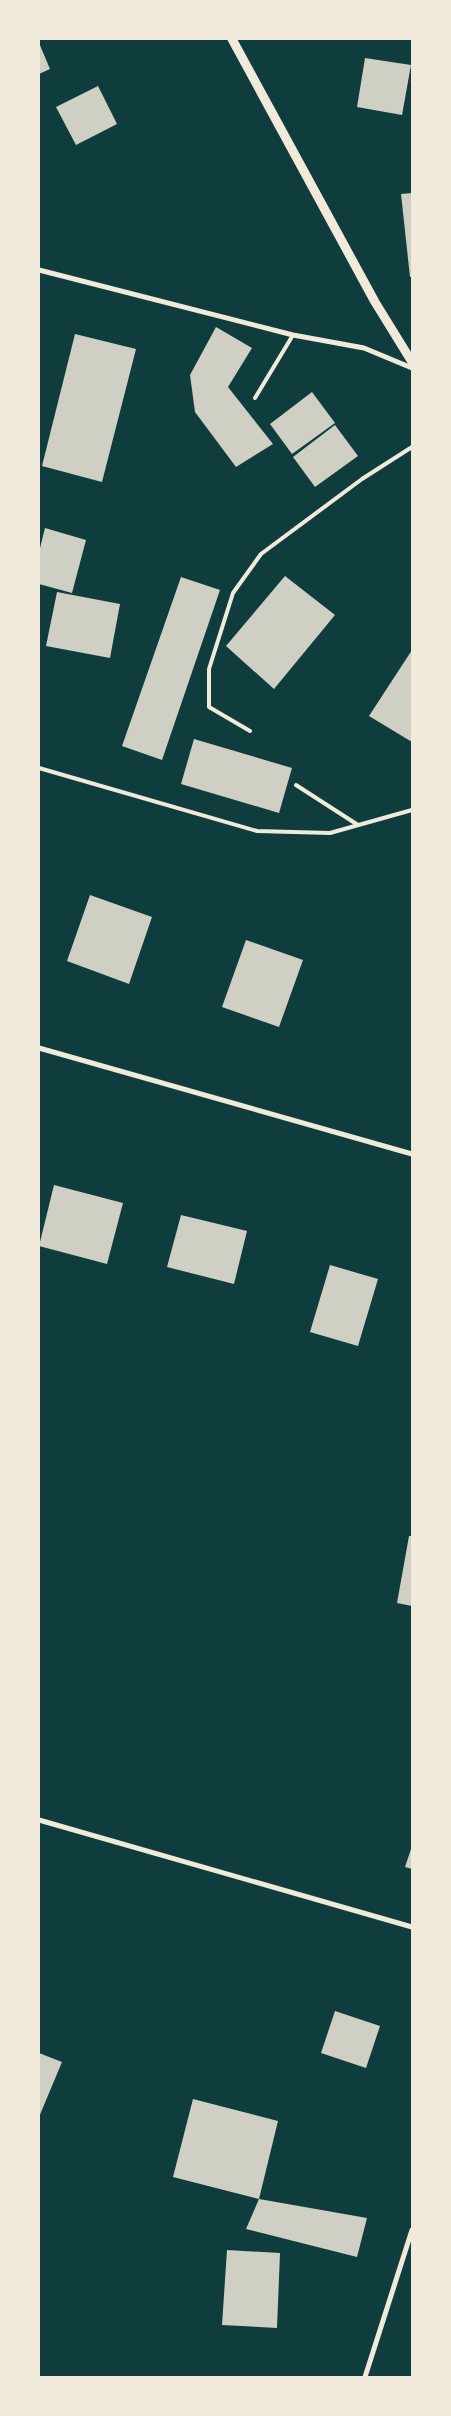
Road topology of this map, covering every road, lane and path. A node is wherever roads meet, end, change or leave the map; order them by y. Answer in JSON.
{"nodes":[{"id":1,"x":232,"y":39,"type":"edge"},
{"id":2,"x":39,"y":270,"type":"edge"},
{"id":3,"x":293,"y":335,"type":"junction"},
{"id":4,"x":412,"y":362,"type":"edge"},
{"id":5,"x":412,"y":368,"type":"edge"},
{"id":6,"x":255,"y":398,"type":"dead end"},
{"id":7,"x":412,"y":446,"type":"edge"},
{"id":8,"x":250,"y":730,"type":"dead end"},
{"id":9,"x":39,"y":768,"type":"edge"},
{"id":10,"x":296,"y":785,"type":"dead end"},
{"id":11,"x":412,"y":810,"type":"edge"},
{"id":12,"x":358,"y":825,"type":"junction"},
{"id":13,"x":39,"y":1048,"type":"edge"},
{"id":14,"x":412,"y":1154,"type":"edge"},
{"id":15,"x":39,"y":1820,"type":"edge"},
{"id":16,"x":412,"y":1927,"type":"edge"},
{"id":17,"x":412,"y":2230,"type":"edge"},
{"id":18,"x":365,"y":2377,"type":"edge"}],
"edges":[{"from":1,"to":4,"type":"street"},
{"from":2,"to":3,"type":"street"},
{"from":3,"to":5,"type":"street"},
{"from":3,"to":6,"type":"lane"},
{"from":7,"to":8,"type":"lane"},
{"from":9,"to":12,"type":"lane"},
{"from":10,"to":12,"type":"lane"},
{"from":11,"to":12,"type":"lane"},
{"from":13,"to":14,"type":"street"},
{"from":15,"to":16,"type":"street"},
{"from":17,"to":18,"type":"street"}]}
